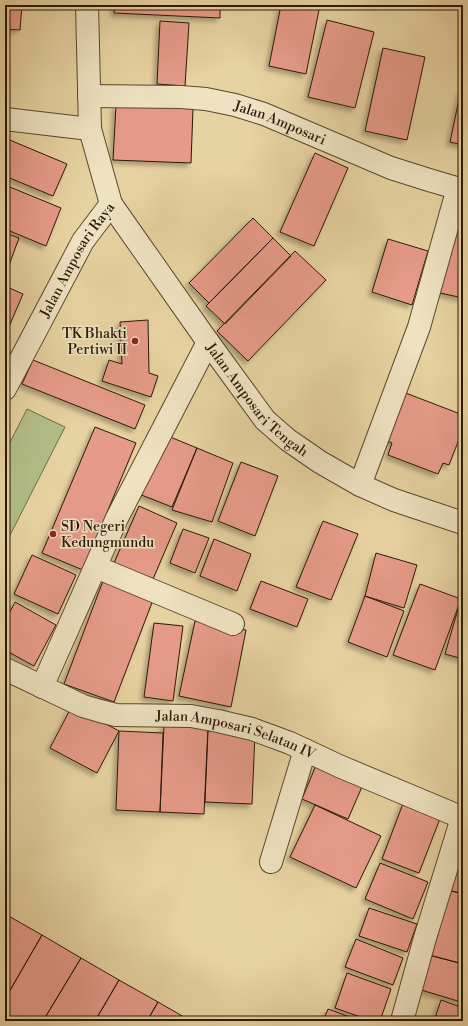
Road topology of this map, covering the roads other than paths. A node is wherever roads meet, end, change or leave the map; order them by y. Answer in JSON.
{"nodes":[{"id":1,"x":87,"y":5,"type":"edge"},
{"id":2,"x":89,"y":96,"type":"junction"},
{"id":3,"x":5,"y":119,"type":"edge"},
{"id":4,"x":90,"y":129,"type":"junction"},
{"id":5,"x":460,"y":189,"type":"edge"},
{"id":6,"x":111,"y":204,"type":"junction"},
{"id":7,"x":208,"y":342,"type":"junction"},
{"id":8,"x":5,"y":389,"type":"edge"},
{"id":9,"x":360,"y":485,"type":"junction"},
{"id":10,"x":463,"y":523,"type":"edge"},
{"id":11,"x":96,"y":567,"type":"junction"},
{"id":12,"x":233,"y":624,"type":"dead end"},
{"id":13,"x":5,"y":669,"type":"edge"},
{"id":14,"x":42,"y":687,"type":"junction"},
{"id":15,"x":305,"y":750,"type":"junction"},
{"id":16,"x":462,"y":818,"type":"edge"},
{"id":17,"x":271,"y":862,"type":"dead end"},
{"id":18,"x":402,"y":1021,"type":"edge"}],
"edges":[{"from":1,"to":2,"type":"street","name":"Jalan Amposari Raya"},
{"from":2,"to":4,"type":"street","name":"Jalan Amposari Raya"},
{"from":2,"to":5,"type":"street","name":"Jalan Amposari"},
{"from":3,"to":4,"type":"street"},
{"from":4,"to":6,"type":"street","name":"Jalan Amposari Raya"},
{"from":5,"to":9,"type":"street"},
{"from":6,"to":7,"type":"street","name":"Jalan Amposari Tengah"},
{"from":6,"to":8,"type":"street","name":"Jalan Amposari Raya"},
{"from":7,"to":9,"type":"street","name":"Jalan Amposari Tengah"},
{"from":7,"to":11,"type":"street"},
{"from":9,"to":10,"type":"street","name":"Jalan Amposari Tengah"},
{"from":11,"to":12,"type":"street"},
{"from":11,"to":14,"type":"street"},
{"from":13,"to":14,"type":"street","name":"Jalan Amposari Selatan IV"},
{"from":14,"to":15,"type":"street","name":"Jalan Amposari Selatan IV"},
{"from":15,"to":16,"type":"street","name":"Jalan Amposari Selatan IV"},
{"from":15,"to":17,"type":"street"},
{"from":16,"to":18,"type":"street"}]}
